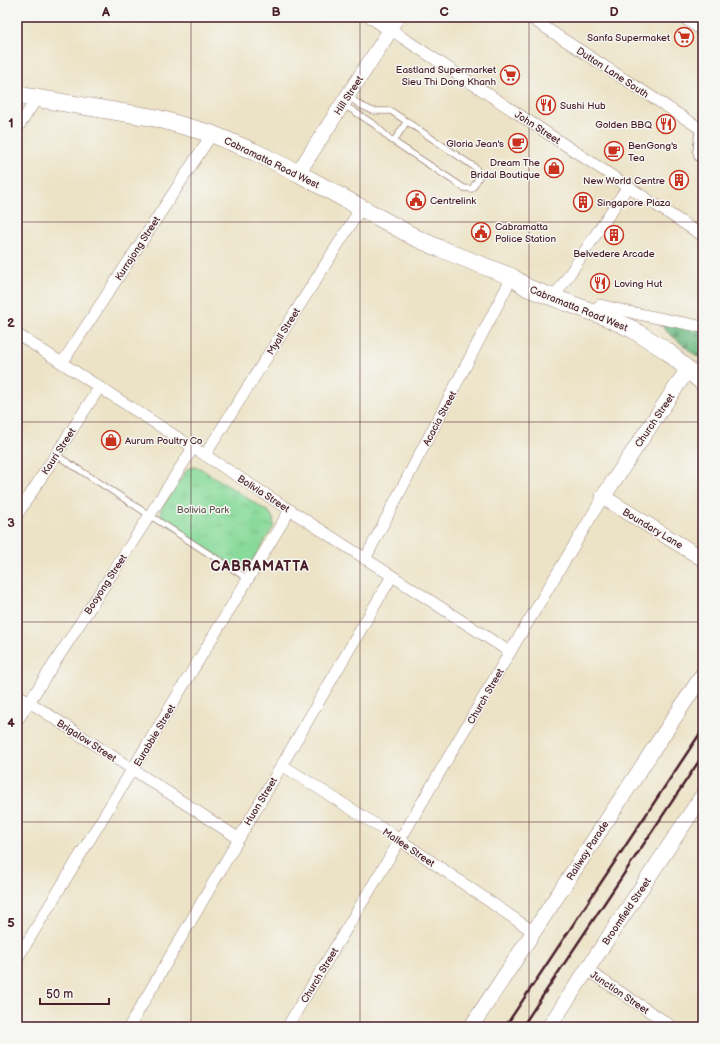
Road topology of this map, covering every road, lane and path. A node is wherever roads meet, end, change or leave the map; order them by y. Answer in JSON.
{"nodes":[{"id":1,"x":373,"y":17,"type":"edge"},
{"id":2,"x":400,"y":17,"type":"edge"},
{"id":3,"x":529,"y":17,"type":"edge"},
{"id":4,"x":682,"y":17,"type":"edge"},
{"id":5,"x":391,"y":30,"type":"junction"},
{"id":6,"x":703,"y":31,"type":"edge"},
{"id":7,"x":17,"y":95,"type":"edge"},
{"id":8,"x":37,"y":98,"type":"junction"},
{"id":9,"x":345,"y":100,"type":"junction"},
{"id":10,"x":407,"y":121,"type":"junction"},
{"id":11,"x":701,"y":127,"type":"edge"},
{"id":12,"x":17,"y":129,"type":"edge"},
{"id":13,"x":212,"y":134,"type":"junction"},
{"id":14,"x":394,"y":141,"type":"junction"},
{"id":15,"x":703,"y":162,"type":"edge"},
{"id":16,"x":298,"y":173,"type":"junction"},
{"id":17,"x":628,"y":186,"type":"junction"},
{"id":18,"x":361,"y":208,"type":"junction"},
{"id":19,"x":703,"y":236,"type":"edge"},
{"id":20,"x":512,"y":277,"type":"junction"},
{"id":21,"x":559,"y":290,"type":"junction"},
{"id":22,"x":600,"y":305,"type":"junction"},
{"id":23,"x":703,"y":327,"type":"edge"},
{"id":24,"x":17,"y":334,"type":"edge"},
{"id":25,"x":62,"y":363,"type":"junction"},
{"id":26,"x":696,"y":369,"type":"edge"},
{"id":27,"x":703,"y":382,"type":"edge"},
{"id":28,"x":99,"y":388,"type":"junction"},
{"id":29,"x":193,"y":448,"type":"junction"},
{"id":30,"x":56,"y":454,"type":"junction"},
{"id":31,"x":205,"y":455,"type":"junction"},
{"id":32,"x":603,"y":498,"type":"junction"},
{"id":33,"x":290,"y":510,"type":"junction"},
{"id":34,"x":150,"y":514,"type":"junction"},
{"id":35,"x":17,"y":515,"type":"edge"},
{"id":36,"x":365,"y":558,"type":"junction"},
{"id":37,"x":703,"y":559,"type":"edge"},
{"id":38,"x":392,"y":576,"type":"junction"},
{"id":39,"x":248,"y":580,"type":"junction"},
{"id":40,"x":510,"y":652,"type":"junction"},
{"id":41,"x":703,"y":674,"type":"edge"},
{"id":42,"x":17,"y":694,"type":"edge"},
{"id":43,"x":29,"y":702,"type":"junction"},
{"id":44,"x":17,"y":721,"type":"edge"},
{"id":45,"x":282,"y":765,"type":"junction"},
{"id":46,"x":133,"y":770,"type":"junction"},
{"id":47,"x":703,"y":795,"type":"edge"},
{"id":48,"x":238,"y":838,"type":"junction"},
{"id":49,"x":400,"y":840,"type":"junction"},
{"id":50,"x":534,"y":932,"type":"junction"},
{"id":51,"x":17,"y":959,"type":"edge"},
{"id":52,"x":586,"y":970,"type":"junction"},
{"id":53,"x":129,"y":1027,"type":"edge"},
{"id":54,"x":287,"y":1027,"type":"edge"},
{"id":55,"x":471,"y":1027,"type":"edge"},
{"id":56,"x":549,"y":1027,"type":"edge"},
{"id":57,"x":672,"y":1027,"type":"edge"}],
"edges":[{"from":1,"to":5,"type":"street","name":"John Street"},
{"from":2,"to":5,"type":"street","name":"Hill Street"},
{"from":3,"to":11,"type":"street","name":"Dutton Lane South"},
{"from":4,"to":6,"type":"street"},
{"from":5,"to":9,"type":"street","name":"Hill Street"},
{"from":5,"to":17,"type":"street","name":"John Street"},
{"from":7,"to":8,"type":"main road","name":"Cabramatta Road West"},
{"from":8,"to":12,"type":"street"},
{"from":8,"to":13,"type":"main road","name":"Cabramatta Road West"},
{"from":9,"to":10,"type":"lane"},
{"from":9,"to":14,"type":"lane"},
{"from":9,"to":16,"type":"street","name":"Hill Street"},
{"from":10,"to":14,"type":"lane"},
{"from":10,"to":14,"type":"lane"},
{"from":11,"to":15,"type":"lane"},
{"from":13,"to":16,"type":"main road","name":"Cabramatta Road West"},
{"from":13,"to":25,"type":"street","name":"Kurrajong Street"},
{"from":16,"to":18,"type":"main road","name":"Cabramatta Road West"},
{"from":17,"to":19,"type":"street","name":"John Street"},
{"from":17,"to":21,"type":"street"},
{"from":18,"to":20,"type":"main road","name":"Cabramatta Road West"},
{"from":18,"to":31,"type":"street","name":"Myall Street"},
{"from":20,"to":21,"type":"main road","name":"Cabramatta Road West"},
{"from":20,"to":26,"type":"main road","name":"Cabramatta Road West"},
{"from":20,"to":36,"type":"street","name":"Acacia Street"},
{"from":21,"to":22,"type":"main road","name":"Cabramatta Road West"},
{"from":22,"to":23,"type":"street","name":"Cabramatta Road West"},
{"from":22,"to":26,"type":"main road","name":"Cabramatta Road West"},
{"from":24,"to":25,"type":"street","name":"Bolivia Street"},
{"from":25,"to":28,"type":"street","name":"Bolivia Street"},
{"from":26,"to":27,"type":"main road","name":"Cabramatta Road West"},
{"from":26,"to":32,"type":"street","name":"Church Street"},
{"from":28,"to":29,"type":"street","name":"Bolivia Street"},
{"from":28,"to":30,"type":"street","name":"Kauri Street"},
{"from":29,"to":31,"type":"street","name":"Bolivia Street"},
{"from":29,"to":34,"type":"street","name":"Booyong Street"},
{"from":30,"to":34,"type":"lane"},
{"from":30,"to":35,"type":"street","name":"Kauri Street"},
{"from":31,"to":33,"type":"street","name":"Bolivia Street"},
{"from":32,"to":37,"type":"street","name":"Boundary Lane"},
{"from":32,"to":40,"type":"street","name":"Church Street"},
{"from":33,"to":36,"type":"street","name":"Bolivia Street"},
{"from":33,"to":39,"type":"street","name":"Eurabbie Street"},
{"from":34,"to":39,"type":"lane"},
{"from":34,"to":43,"type":"street","name":"Booyong Street"},
{"from":36,"to":38,"type":"street","name":"Bolivia Street"},
{"from":38,"to":40,"type":"street","name":"Bolivia Street"},
{"from":38,"to":45,"type":"street","name":"Huon Street"},
{"from":39,"to":46,"type":"street","name":"Eurabbie Street"},
{"from":40,"to":49,"type":"street","name":"Church Street"},
{"from":41,"to":50,"type":"street","name":"Railway Parade"},
{"from":42,"to":43,"type":"street","name":"Brigalow Street"},
{"from":43,"to":44,"type":"street","name":"Booyong Street"},
{"from":43,"to":46,"type":"street","name":"Brigalow Street"},
{"from":45,"to":48,"type":"street","name":"Huon Street"},
{"from":45,"to":49,"type":"street","name":"Mallee Street"},
{"from":46,"to":48,"type":"street","name":"Brigalow Street"},
{"from":46,"to":51,"type":"street","name":"Eurabbie Street"},
{"from":47,"to":52,"type":"street","name":"Broomfield Street"},
{"from":48,"to":53,"type":"street","name":"Huon Street"},
{"from":49,"to":50,"type":"street","name":"Mallee Street"},
{"from":49,"to":54,"type":"street","name":"Church Street"},
{"from":50,"to":55,"type":"street","name":"Railway Parade"},
{"from":52,"to":56,"type":"street","name":"Broomfield Street"},
{"from":52,"to":57,"type":"street","name":"Junction Street"}]}
